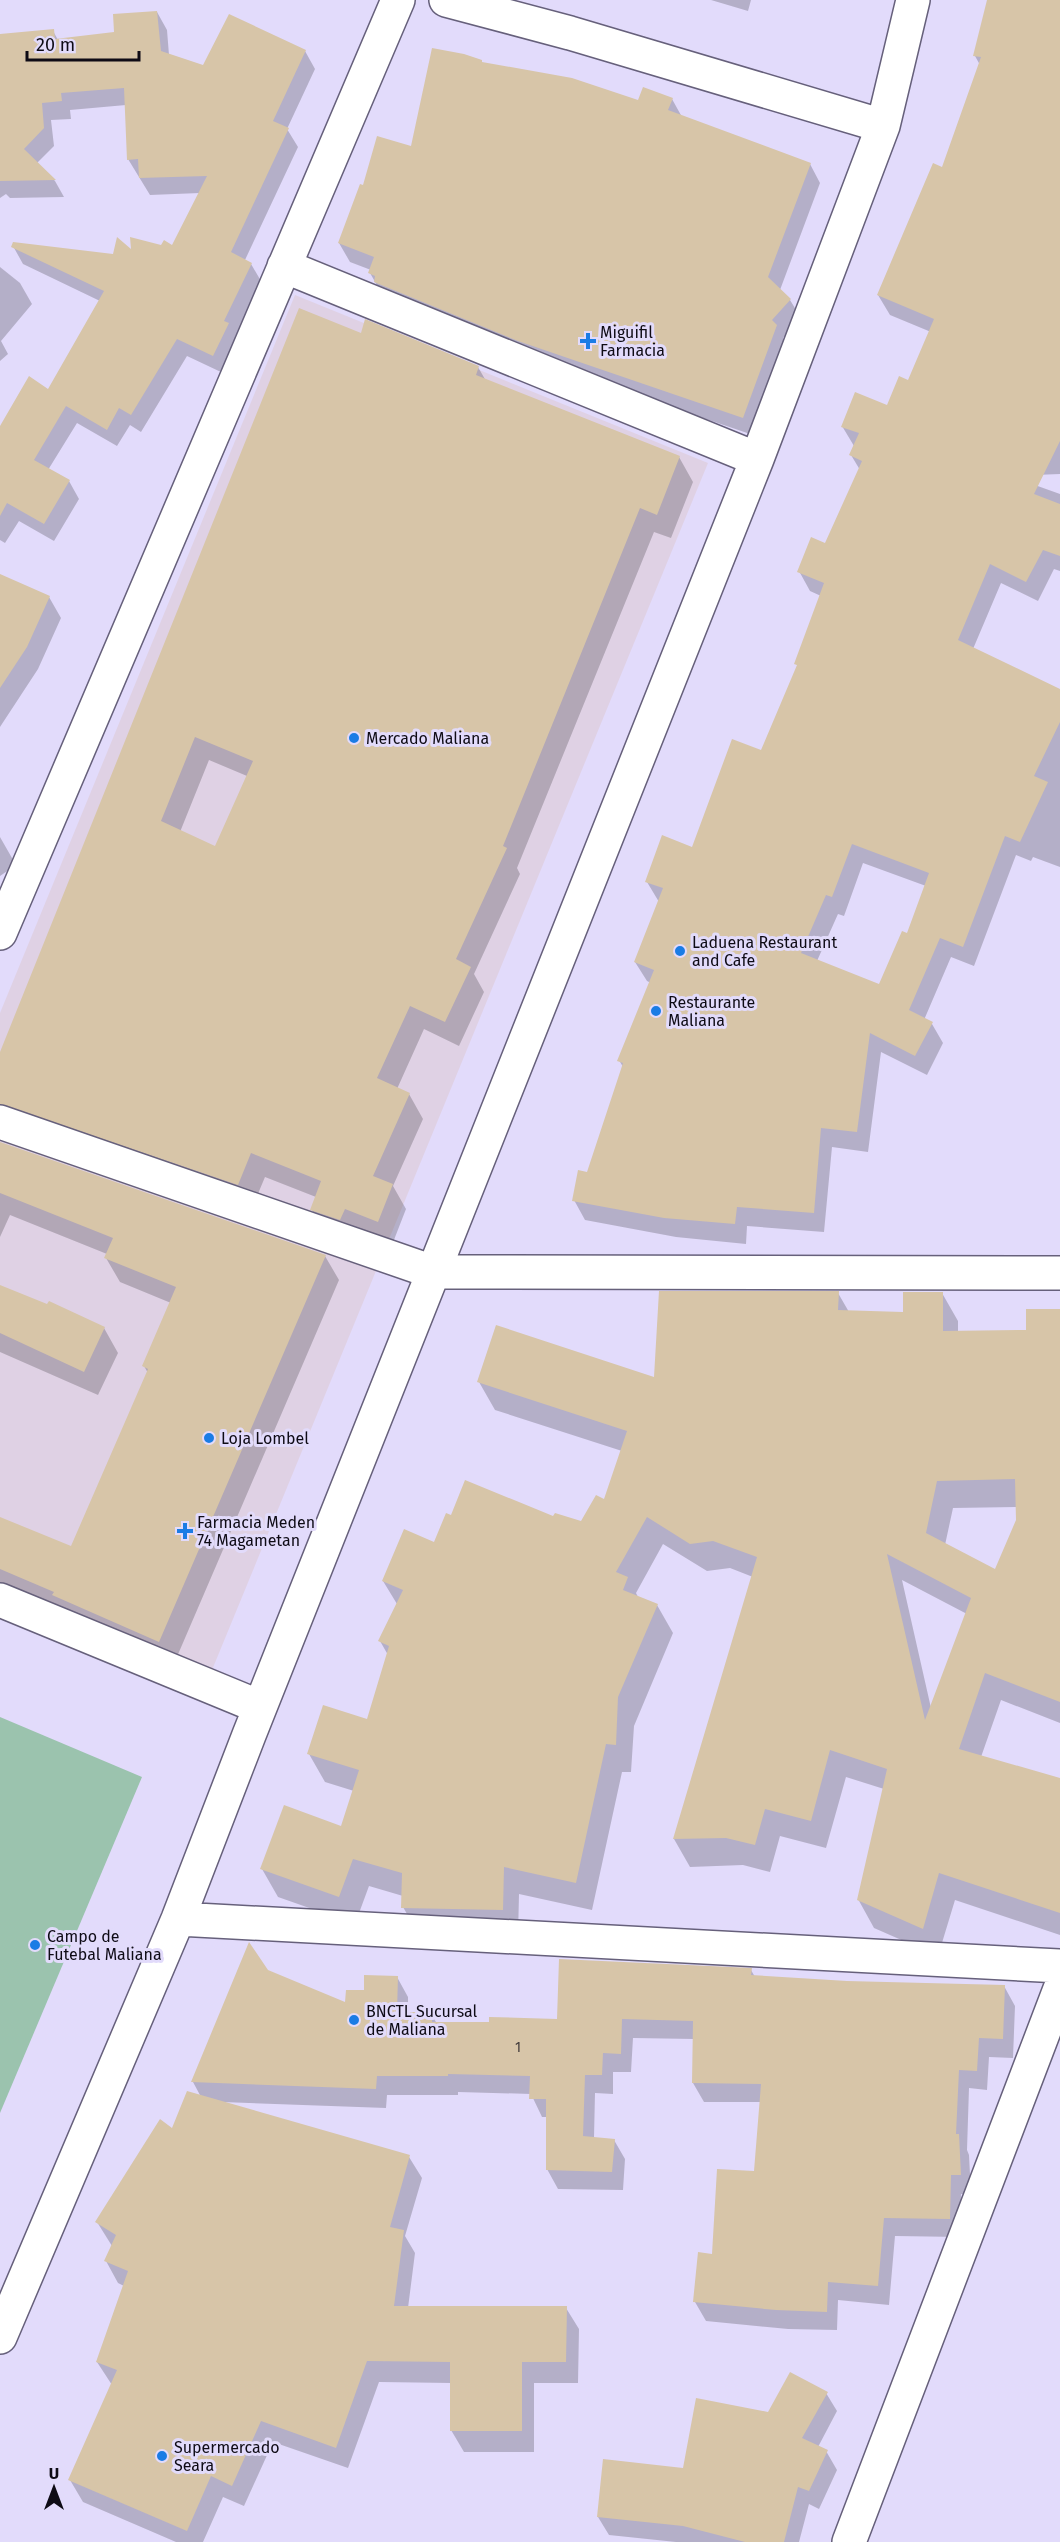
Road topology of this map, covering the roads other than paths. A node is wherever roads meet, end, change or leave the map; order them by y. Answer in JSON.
{"nodes":[{"id":1,"x":398,"y":0,"type":"edge"},
{"id":2,"x":446,"y":0,"type":"edge"},
{"id":3,"x":913,"y":0,"type":"edge"},
{"id":4,"x":884,"y":126,"type":"junction"},
{"id":5,"x":284,"y":266,"type":"junction"},
{"id":6,"x":757,"y":459,"type":"junction"},
{"id":7,"x":0,"y":933,"type":"edge"},
{"id":8,"x":0,"y":1122,"type":"edge"},
{"id":9,"x":433,"y":1272,"type":"junction"},
{"id":10,"x":1060,"y":1273,"type":"edge"},
{"id":11,"x":0,"y":1600,"type":"edge"},
{"id":12,"x":260,"y":1707,"type":"junction"},
{"id":13,"x":178,"y":1919,"type":"junction"},
{"id":14,"x":1060,"y":1966,"type":"edge"},
{"id":15,"x":1060,"y":1989,"type":"edge"},
{"id":16,"x":0,"y":2337,"type":"edge"},
{"id":17,"x":849,"y":2542,"type":"edge"}],
"edges":[{"from":1,"to":5,"type":"street"},
{"from":2,"to":4,"type":"street"},
{"from":3,"to":4,"type":"street"},
{"from":4,"to":6,"type":"street"},
{"from":5,"to":6,"type":"street"},
{"from":5,"to":7,"type":"street"},
{"from":6,"to":9,"type":"street"},
{"from":8,"to":9,"type":"street"},
{"from":9,"to":10,"type":"street"},
{"from":9,"to":12,"type":"street"},
{"from":11,"to":12,"type":"street"},
{"from":12,"to":13,"type":"street"},
{"from":13,"to":14,"type":"street"},
{"from":13,"to":16,"type":"street"},
{"from":15,"to":17,"type":"street"}]}
